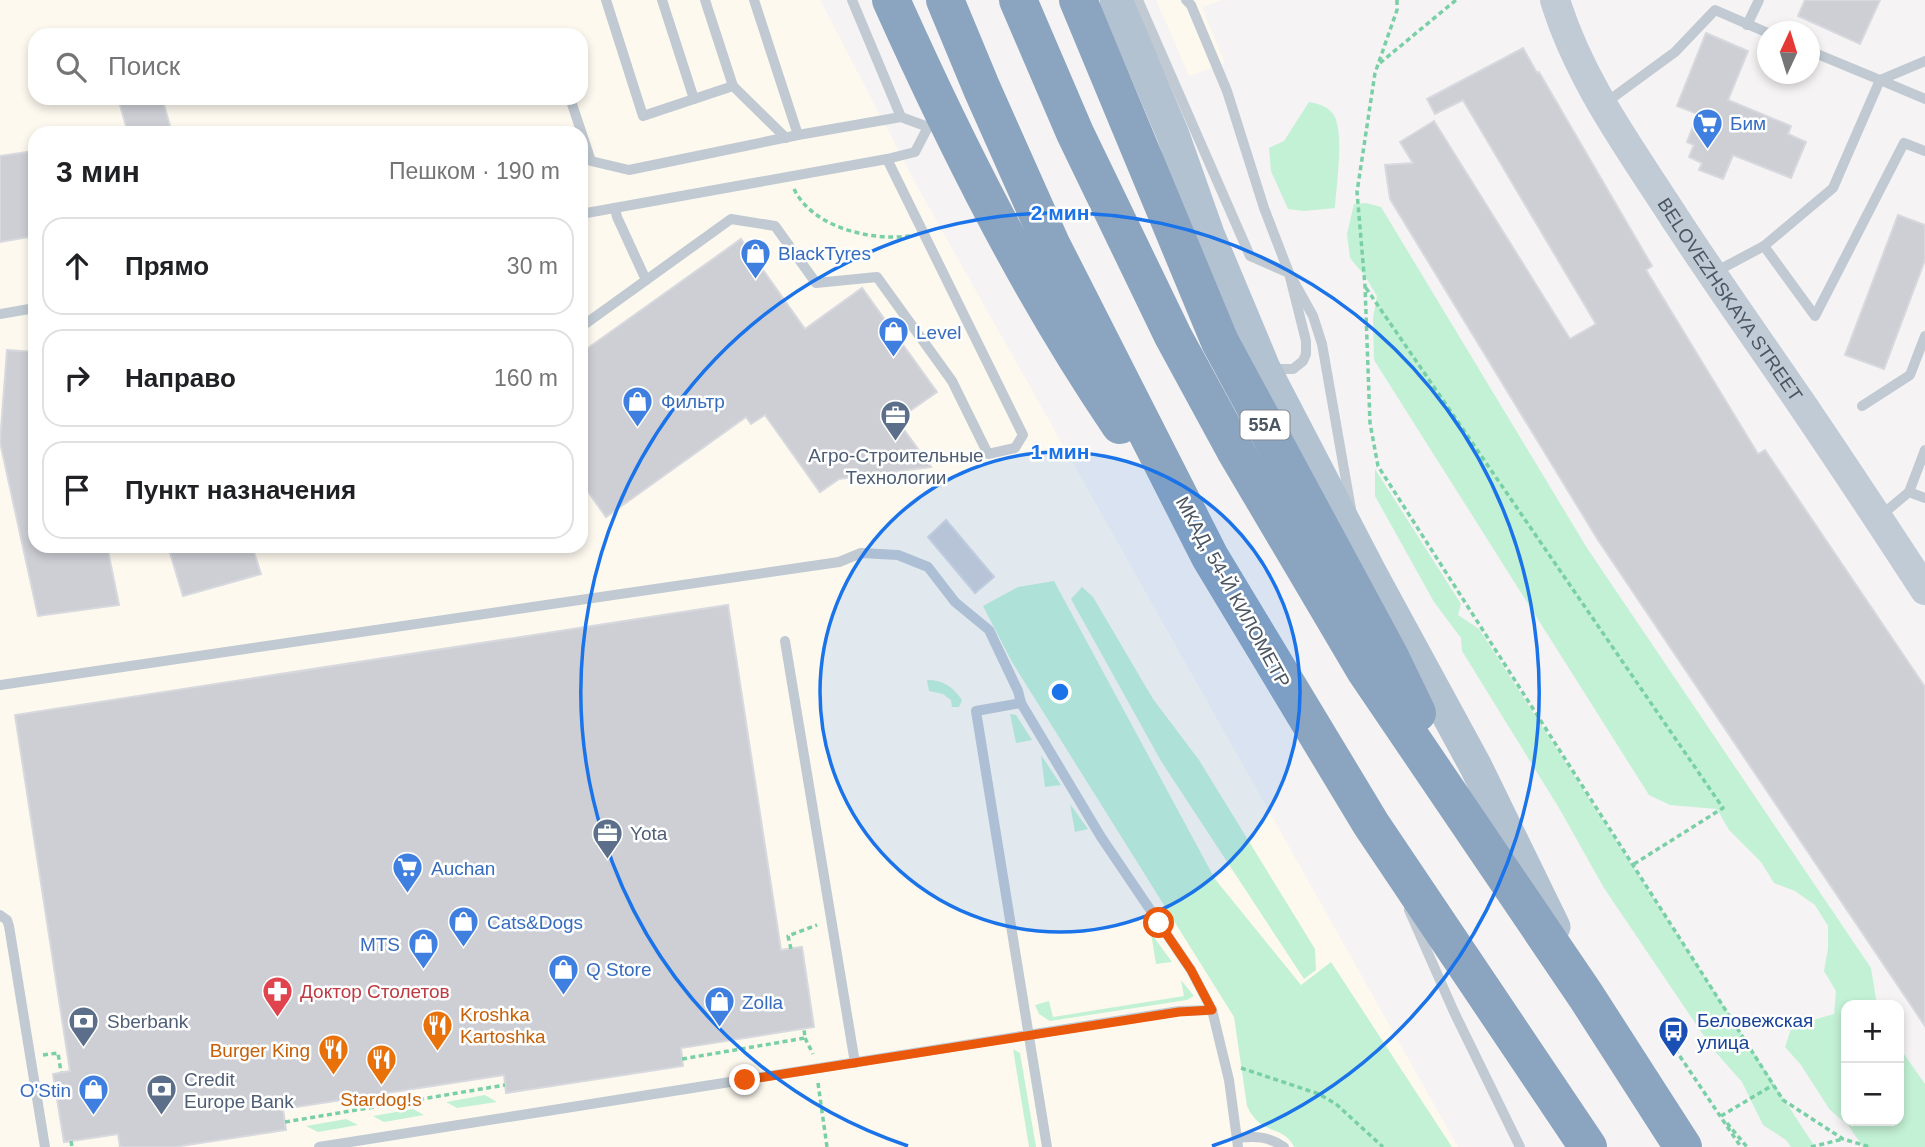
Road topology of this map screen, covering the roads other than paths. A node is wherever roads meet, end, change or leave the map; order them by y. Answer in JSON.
{"nodes":[{"id":1,"x":606,"y":0,"type":"edge"},
{"id":2,"x":662,"y":0,"type":"edge"},
{"id":3,"x":705,"y":0,"type":"edge"},
{"id":4,"x":754,"y":0,"type":"edge"},
{"id":5,"x":852,"y":0,"type":"edge"},
{"id":6,"x":891,"y":0,"type":"edge"},
{"id":7,"x":945,"y":0,"type":"edge"},
{"id":8,"x":1018,"y":0,"type":"edge"},
{"id":9,"x":1078,"y":0,"type":"edge"},
{"id":10,"x":1116,"y":0,"type":"edge"},
{"id":11,"x":1138,"y":0,"type":"edge"},
{"id":12,"x":1555,"y":0,"type":"edge"},
{"id":13,"x":1759,"y":0,"type":"edge"},
{"id":14,"x":1191,"y":2,"type":"edge"},
{"id":15,"x":1747,"y":24,"type":"junction"},
{"id":16,"x":1757,"y":28,"type":"edge"},
{"id":17,"x":1820,"y":55,"type":"edge"},
{"id":18,"x":1925,"y":61,"type":"edge"},
{"id":19,"x":1880,"y":80,"type":"junction"},
{"id":20,"x":733,"y":86,"type":"junction"},
{"id":21,"x":694,"y":99,"type":"junction"},
{"id":22,"x":1925,"y":99,"type":"edge"},
{"id":23,"x":572,"y":105,"type":"edge"},
{"id":24,"x":1602,"y":105,"type":"junction"},
{"id":25,"x":901,"y":117,"type":"junction"},
{"id":26,"x":937,"y":124,"type":"junction"},
{"id":27,"x":579,"y":126,"type":"edge"},
{"id":28,"x":792,"y":136,"type":"junction"},
{"id":29,"x":1925,"y":150,"type":"edge"},
{"id":30,"x":588,"y":155,"type":"edge"},
{"id":31,"x":887,"y":159,"type":"junction"},
{"id":32,"x":615,"y":208,"type":"junction"},
{"id":33,"x":588,"y":213,"type":"edge"},
{"id":34,"x":1763,"y":246,"type":"junction"},
{"id":35,"x":1289,"y":273,"type":"junction"},
{"id":36,"x":1712,"y":274,"type":"junction"},
{"id":37,"x":646,"y":280,"type":"junction"},
{"id":38,"x":28,"y":310,"type":"edge"},
{"id":39,"x":0,"y":314,"type":"edge"},
{"id":40,"x":588,"y":322,"type":"edge"},
{"id":41,"x":1925,"y":336,"type":"edge"},
{"id":42,"x":1264,"y":368,"type":"junction"},
{"id":43,"x":1862,"y":407,"type":"dead end"},
{"id":44,"x":1925,"y":450,"type":"edge"},
{"id":45,"x":1909,"y":492,"type":"junction"},
{"id":46,"x":1925,"y":498,"type":"edge"},
{"id":47,"x":1878,"y":518,"type":"junction"},
{"id":48,"x":1210,"y":557,"type":"junction"},
{"id":49,"x":1370,"y":572,"type":"junction"},
{"id":50,"x":1925,"y":590,"type":"edge"},
{"id":51,"x":785,"y":641,"type":"dead end"},
{"id":52,"x":0,"y":685,"type":"edge"},
{"id":53,"x":1021,"y":703,"type":"junction"},
{"id":54,"x":1371,"y":824,"type":"junction"},
{"id":55,"x":1478,"y":837,"type":"junction"},
{"id":56,"x":1398,"y":887,"type":"dead end"},
{"id":57,"x":1404,"y":900,"type":"dead end"},
{"id":58,"x":0,"y":915,"type":"edge"},
{"id":59,"x":1586,"y":996,"type":"junction"},
{"id":60,"x":1212,"y":1010,"type":"junction"},
{"id":61,"x":1029,"y":1035,"type":"junction"},
{"id":62,"x":855,"y":1063,"type":"junction"},
{"id":63,"x":1237,"y":1142,"type":"edge"},
{"id":64,"x":45,"y":1147,"type":"edge"},
{"id":65,"x":319,"y":1147,"type":"edge"},
{"id":66,"x":1046,"y":1147,"type":"edge"},
{"id":67,"x":1284,"y":1147,"type":"edge"},
{"id":68,"x":1520,"y":1147,"type":"edge"},
{"id":69,"x":1588,"y":1147,"type":"edge"},
{"id":70,"x":1683,"y":1147,"type":"edge"}],
"edges":[{"from":1,"to":21,"type":"lane"},
{"from":2,"to":21,"type":"lane"},
{"from":3,"to":20,"type":"lane"},
{"from":4,"to":28,"type":"lane"},
{"from":5,"to":25,"type":"lane"},
{"from":6,"to":26,"type":"highway"},
{"from":7,"to":48,"type":"highway","name":"МКАД, 54-Й КИЛОМЕТР"},
{"from":8,"to":55,"type":"highway"},
{"from":9,"to":55,"type":"highway","number":"55А"},
{"from":10,"to":42,"type":"main road"},
{"from":11,"to":35,"type":"lane"},
{"from":12,"to":24,"type":"street","name":"BELOVEZHSKAYA STREET"},
{"from":13,"to":15,"type":"lane"},
{"from":14,"to":35,"type":"lane"},
{"from":15,"to":16,"type":"lane"},
{"from":15,"to":24,"type":"lane"},
{"from":17,"to":19,"type":"lane"},
{"from":18,"to":19,"type":"lane"},
{"from":19,"to":22,"type":"lane"},
{"from":19,"to":34,"type":"lane"},
{"from":20,"to":21,"type":"lane"},
{"from":20,"to":28,"type":"lane"},
{"from":23,"to":27,"type":"lane"},
{"from":24,"to":36,"type":"street","name":"BELOVEZHSKAYA STREET"},
{"from":25,"to":26,"type":"lane"},
{"from":25,"to":28,"type":"lane"},
{"from":26,"to":31,"type":"lane"},
{"from":26,"to":48,"type":"highway"},
{"from":28,"to":30,"type":"lane"},
{"from":29,"to":34,"type":"lane"},
{"from":31,"to":32,"type":"lane"},
{"from":31,"to":37,"type":"lane"},
{"from":32,"to":33,"type":"lane"},
{"from":32,"to":37,"type":"lane"},
{"from":34,"to":36,"type":"lane"},
{"from":35,"to":42,"type":"lane"},
{"from":35,"to":49,"type":"lane"},
{"from":36,"to":47,"type":"street","name":"BELOVEZHSKAYA STREET"},
{"from":37,"to":40,"type":"lane"},
{"from":38,"to":39,"type":"lane"},
{"from":41,"to":43,"type":"lane"},
{"from":42,"to":49,"type":"main road"},
{"from":44,"to":45,"type":"lane"},
{"from":45,"to":46,"type":"lane"},
{"from":45,"to":47,"type":"lane"},
{"from":47,"to":50,"type":"street","name":"BELOVEZHSKAYA STREET"},
{"from":48,"to":54,"type":"highway","name":"МКАД, 54-Й КИЛОМЕТР"},
{"from":49,"to":59,"type":"main road"},
{"from":51,"to":62,"type":"lane"},
{"from":52,"to":53,"type":"lane"},
{"from":53,"to":60,"type":"lane"},
{"from":53,"to":61,"type":"lane"},
{"from":54,"to":56,"type":"lane"},
{"from":54,"to":69,"type":"highway","name":"МКАД, 54-Й КИЛОМЕТР"},
{"from":55,"to":59,"type":"highway"},
{"from":57,"to":68,"type":"lane"},
{"from":58,"to":64,"type":"lane"},
{"from":59,"to":70,"type":"highway"},
{"from":60,"to":61,"type":"lane"},
{"from":60,"to":63,"type":"lane"},
{"from":61,"to":62,"type":"lane"},
{"from":61,"to":66,"type":"lane"},
{"from":62,"to":65,"type":"lane"},
{"from":63,"to":67,"type":"lane"}]}
